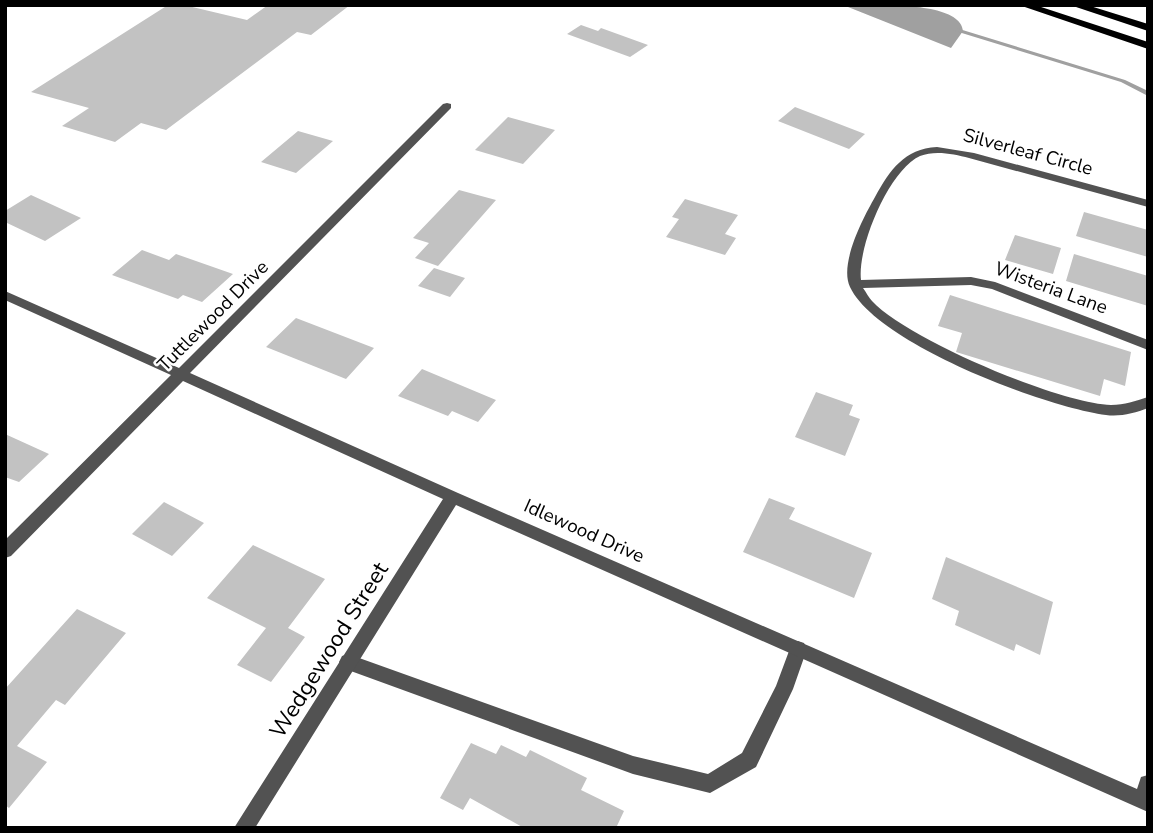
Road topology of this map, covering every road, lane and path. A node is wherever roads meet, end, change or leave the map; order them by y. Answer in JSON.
{"nodes":[{"id":1,"x":1024,"y":5,"type":"edge"},
{"id":2,"x":1075,"y":5,"type":"edge"},
{"id":3,"x":1148,"y":28,"type":"edge"},
{"id":4,"x":1148,"y":46,"type":"edge"},
{"id":5,"x":447,"y":106,"type":"dead end"},
{"id":6,"x":1148,"y":204,"type":"edge"},
{"id":7,"x":855,"y":284,"type":"junction"},
{"id":8,"x":5,"y":295,"type":"edge"},
{"id":9,"x":1148,"y":345,"type":"edge"},
{"id":10,"x":182,"y":376,"type":"junction"},
{"id":11,"x":1148,"y":402,"type":"edge"},
{"id":12,"x":453,"y":497,"type":"junction"},
{"id":13,"x":5,"y":551,"type":"edge"},
{"id":14,"x":797,"y":649,"type":"junction"},
{"id":15,"x":348,"y":662,"type":"junction"},
{"id":16,"x":1146,"y":796,"type":"edge"},
{"id":17,"x":244,"y":828,"type":"edge"}],
"edges":[{"from":1,"to":4,"type":"main road"},
{"from":2,"to":3,"type":"main road"},
{"from":5,"to":10,"type":"street","name":"Tuttlewood Drive"},
{"from":6,"to":7,"type":"street","name":"Silverleaf Circle"},
{"from":7,"to":9,"type":"street","name":"Wisteria Lane"},
{"from":7,"to":11,"type":"street"},
{"from":8,"to":10,"type":"street","name":"Idlewood Drive"},
{"from":10,"to":12,"type":"street","name":"Idlewood Drive"},
{"from":10,"to":13,"type":"street","name":"Tuttlewood Drive"},
{"from":12,"to":14,"type":"street","name":"Idlewood Drive"},
{"from":12,"to":15,"type":"street","name":"Wedgewood Street"},
{"from":14,"to":15,"type":"street"},
{"from":14,"to":16,"type":"street","name":"Idlewood Drive"},
{"from":15,"to":17,"type":"street","name":"Wedgewood Street"}]}
